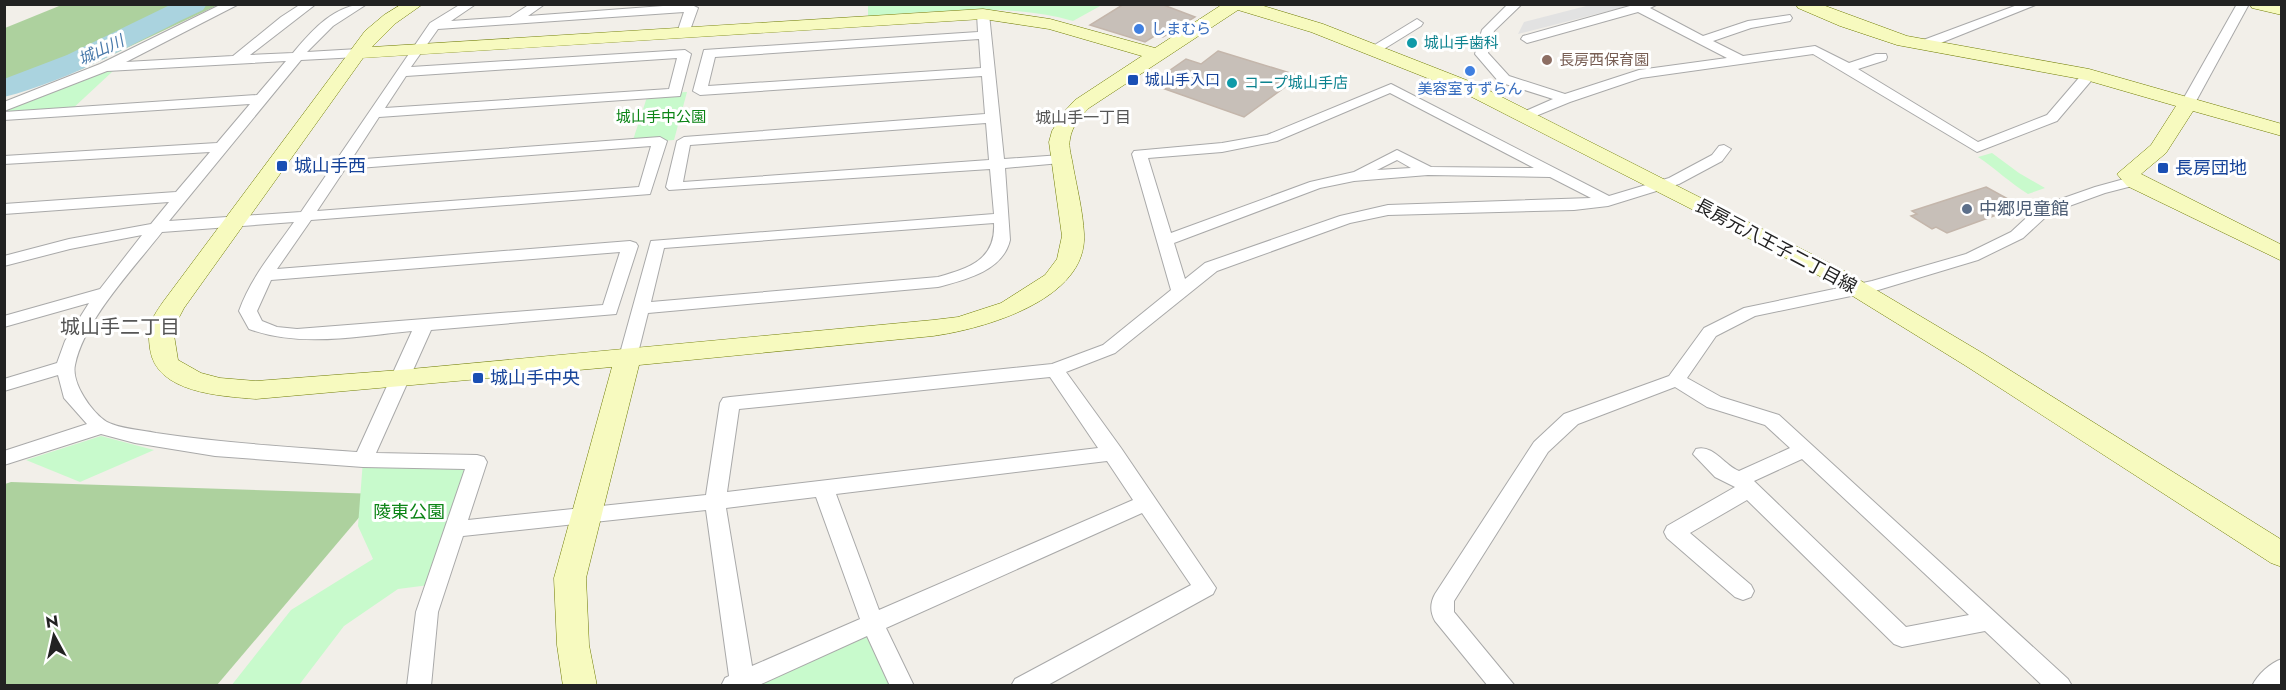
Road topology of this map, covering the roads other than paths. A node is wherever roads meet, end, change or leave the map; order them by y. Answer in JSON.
{"nodes":[{"id":1,"x":232,"y":4,"type":"edge"},
{"id":2,"x":310,"y":4,"type":"edge"},
{"id":3,"x":361,"y":4,"type":"edge"},
{"id":4,"x":415,"y":4,"type":"edge"},
{"id":5,"x":470,"y":4,"type":"edge"},
{"id":6,"x":539,"y":4,"type":"edge"},
{"id":7,"x":1236,"y":4,"type":"edge"},
{"id":8,"x":1516,"y":4,"type":"edge"},
{"id":9,"x":1804,"y":4,"type":"edge"},
{"id":10,"x":2032,"y":4,"type":"edge"},
{"id":11,"x":2243,"y":4,"type":"edge"},
{"id":12,"x":2259,"y":4,"type":"edge"},
{"id":13,"x":1646,"y":6,"type":"edge"},
{"id":14,"x":2282,"y":10,"type":"edge"},
{"id":15,"x":983,"y":14,"type":"junction"},
{"id":16,"x":1786,"y":18,"type":"dead end"},
{"id":17,"x":513,"y":21,"type":"junction"},
{"id":18,"x":1392,"y":21,"type":"dead end"},
{"id":19,"x":434,"y":26,"type":"junction"},
{"id":20,"x":683,"y":33,"type":"junction"},
{"id":21,"x":985,"y":35,"type":"junction"},
{"id":22,"x":1527,"y":39,"type":"dead end"},
{"id":23,"x":1703,"y":40,"type":"junction"},
{"id":24,"x":1923,"y":45,"type":"junction"},
{"id":25,"x":417,"y":49,"type":"junction"},
{"id":26,"x":1374,"y":49,"type":"junction"},
{"id":27,"x":358,"y":53,"type":"junction"},
{"id":28,"x":1157,"y":55,"type":"junction"},
{"id":29,"x":299,"y":56,"type":"junction"},
{"id":30,"x":1881,"y":57,"type":"dead end"},
{"id":31,"x":236,"y":60,"type":"junction"},
{"id":32,"x":1742,"y":60,"type":"junction"},
{"id":33,"x":105,"y":67,"type":"junction"},
{"id":34,"x":1848,"y":68,"type":"junction"},
{"id":35,"x":402,"y":72,"type":"junction"},
{"id":36,"x":988,"y":72,"type":"junction"},
{"id":37,"x":2089,"y":75,"type":"junction"},
{"id":38,"x":264,"y":99,"type":"junction"},
{"id":39,"x":1565,"y":99,"type":"junction"},
{"id":40,"x":2188,"y":103,"type":"junction"},
{"id":41,"x":4,"y":107,"type":"edge"},
{"id":42,"x":375,"y":112,"type":"junction"},
{"id":43,"x":4,"y":116,"type":"edge"},
{"id":44,"x":1526,"y":116,"type":"junction"},
{"id":45,"x":993,"y":118,"type":"junction"},
{"id":46,"x":2282,"y":130,"type":"edge"},
{"id":47,"x":222,"y":147,"type":"junction"},
{"id":48,"x":1724,"y":149,"type":"dead end"},
{"id":49,"x":1061,"y":159,"type":"junction"},
{"id":50,"x":4,"y":160,"type":"edge"},
{"id":51,"x":997,"y":164,"type":"junction"},
{"id":52,"x":340,"y":165,"type":"junction"},
{"id":53,"x":1551,"y":173,"type":"junction"},
{"id":54,"x":2135,"y":181,"type":"junction"},
{"id":55,"x":1662,"y":185,"type":"junction"},
{"id":56,"x":181,"y":196,"type":"junction"},
{"id":57,"x":1608,"y":201,"type":"junction"},
{"id":58,"x":4,"y":209,"type":"edge"},
{"id":59,"x":305,"y":217,"type":"junction"},
{"id":60,"x":1002,"y":218,"type":"junction"},
{"id":61,"x":234,"y":221,"type":"junction"},
{"id":62,"x":159,"y":227,"type":"junction"},
{"id":63,"x":1165,"y":241,"type":"junction"},
{"id":64,"x":2282,"y":254,"type":"edge"},
{"id":65,"x":4,"y":261,"type":"edge"},
{"id":66,"x":266,"y":275,"type":"junction"},
{"id":67,"x":1858,"y":289,"type":"junction"},
{"id":68,"x":1180,"y":291,"type":"junction"},
{"id":69,"x":105,"y":293,"type":"junction"},
{"id":70,"x":642,"y":308,"type":"junction"},
{"id":71,"x":4,"y":322,"type":"edge"},
{"id":72,"x":424,"y":325,"type":"junction"},
{"id":73,"x":628,"y":357,"type":"junction"},
{"id":74,"x":66,"y":366,"type":"junction"},
{"id":75,"x":1054,"y":370,"type":"junction"},
{"id":76,"x":400,"y":379,"type":"junction"},
{"id":77,"x":1676,"y":380,"type":"junction"},
{"id":78,"x":4,"y":385,"type":"edge"},
{"id":79,"x":101,"y":427,"type":"junction"},
{"id":80,"x":1805,"y":450,"type":"junction"},
{"id":81,"x":1114,"y":453,"type":"junction"},
{"id":82,"x":1703,"y":454,"type":"dead end"},
{"id":83,"x":4,"y":458,"type":"edge"},
{"id":84,"x":363,"y":460,"type":"junction"},
{"id":85,"x":1744,"y":484,"type":"junction"},
{"id":86,"x":823,"y":488,"type":"junction"},
{"id":87,"x":715,"y":501,"type":"junction"},
{"id":88,"x":1146,"y":503,"type":"junction"},
{"id":89,"x":585,"y":517,"type":"junction"},
{"id":90,"x":455,"y":529,"type":"junction"},
{"id":91,"x":2282,"y":555,"type":"edge"},
{"id":92,"x":1743,"y":591,"type":"dead end"},
{"id":93,"x":1989,"y":621,"type":"junction"},
{"id":94,"x":873,"y":624,"type":"junction"},
{"id":95,"x":2282,"y":669,"type":"edge"},
{"id":96,"x":738,"y":683,"type":"edge"},
{"id":97,"x":419,"y":686,"type":"edge"},
{"id":98,"x":580,"y":686,"type":"edge"},
{"id":99,"x":902,"y":686,"type":"edge"},
{"id":100,"x":1023,"y":686,"type":"edge"},
{"id":101,"x":1503,"y":686,"type":"edge"},
{"id":102,"x":2060,"y":686,"type":"edge"},
{"id":103,"x":2264,"y":686,"type":"edge"}],
"edges":[{"from":1,"to":33,"type":"street"},
{"from":2,"to":31,"type":"street"},
{"from":3,"to":29,"type":"street"},
{"from":4,"to":27,"type":"street"},
{"from":5,"to":19,"type":"street"},
{"from":6,"to":17,"type":"street"},
{"from":7,"to":26,"type":"street","name":"長房元八王子二丁目線"},
{"from":7,"to":28,"type":"street"},
{"from":8,"to":39,"type":"street"},
{"from":9,"to":24,"type":"street"},
{"from":10,"to":24,"type":"street"},
{"from":11,"to":40,"type":"street"},
{"from":12,"to":14,"type":"street"},
{"from":13,"to":22,"type":"street"},
{"from":13,"to":23,"type":"street"},
{"from":15,"to":20,"type":"street"},
{"from":15,"to":21,"type":"street"},
{"from":15,"to":28,"type":"street"},
{"from":16,"to":23,"type":"street"},
{"from":17,"to":19,"type":"street"},
{"from":17,"to":20,"type":"street"},
{"from":18,"to":26,"type":"street"},
{"from":19,"to":25,"type":"street"},
{"from":20,"to":25,"type":"street"},
{"from":21,"to":36,"type":"street"},
{"from":21,"to":36,"type":"street"},
{"from":23,"to":32,"type":"street"},
{"from":24,"to":37,"type":"street"},
{"from":25,"to":27,"type":"street"},
{"from":25,"to":35,"type":"street"},
{"from":26,"to":44,"type":"street","name":"長房元八王子二丁目線"},
{"from":27,"to":29,"type":"street"},
{"from":27,"to":61,"type":"street"},
{"from":28,"to":49,"type":"street"},
{"from":29,"to":31,"type":"street"},
{"from":29,"to":38,"type":"street"},
{"from":30,"to":34,"type":"street"},
{"from":31,"to":33,"type":"street"},
{"from":32,"to":34,"type":"street"},
{"from":32,"to":39,"type":"street"},
{"from":33,"to":41,"type":"street"},
{"from":34,"to":37,"type":"street"},
{"from":35,"to":42,"type":"street"},
{"from":35,"to":42,"type":"street"},
{"from":36,"to":45,"type":"street"},
{"from":37,"to":40,"type":"street"},
{"from":38,"to":43,"type":"street"},
{"from":38,"to":47,"type":"street"},
{"from":39,"to":44,"type":"street"},
{"from":40,"to":46,"type":"street"},
{"from":40,"to":54,"type":"street"},
{"from":42,"to":52,"type":"street"},
{"from":44,"to":55,"type":"street","name":"長房元八王子二丁目線"},
{"from":45,"to":51,"type":"street"},
{"from":45,"to":51,"type":"street"},
{"from":47,"to":50,"type":"street"},
{"from":47,"to":56,"type":"street"},
{"from":48,"to":55,"type":"street"},
{"from":49,"to":51,"type":"street"},
{"from":49,"to":73,"type":"street"},
{"from":51,"to":60,"type":"street"},
{"from":52,"to":59,"type":"street"},
{"from":52,"to":59,"type":"street"},
{"from":53,"to":57,"type":"street"},
{"from":53,"to":63,"type":"street"},
{"from":53,"to":63,"type":"street"},
{"from":54,"to":64,"type":"street"},
{"from":54,"to":67,"type":"street"},
{"from":55,"to":57,"type":"street"},
{"from":55,"to":67,"type":"street","name":"長房元八王子二丁目線"},
{"from":56,"to":58,"type":"street"},
{"from":56,"to":62,"type":"street"},
{"from":57,"to":68,"type":"street"},
{"from":59,"to":61,"type":"street"},
{"from":59,"to":66,"type":"street"},
{"from":60,"to":70,"type":"street"},
{"from":60,"to":70,"type":"street"},
{"from":61,"to":62,"type":"street"},
{"from":61,"to":76,"type":"street"},
{"from":62,"to":65,"type":"street"},
{"from":62,"to":69,"type":"street"},
{"from":63,"to":68,"type":"street"},
{"from":66,"to":72,"type":"street"},
{"from":66,"to":72,"type":"street"},
{"from":67,"to":77,"type":"street"},
{"from":67,"to":91,"type":"street","name":"長房元八王子二丁目線"},
{"from":68,"to":75,"type":"street"},
{"from":69,"to":71,"type":"street"},
{"from":69,"to":74,"type":"street"},
{"from":70,"to":73,"type":"street"},
{"from":72,"to":76,"type":"street"},
{"from":73,"to":76,"type":"street"},
{"from":73,"to":89,"type":"street"},
{"from":74,"to":78,"type":"street"},
{"from":74,"to":79,"type":"street"},
{"from":75,"to":81,"type":"street"},
{"from":75,"to":87,"type":"street"},
{"from":76,"to":84,"type":"street"},
{"from":77,"to":80,"type":"street"},
{"from":77,"to":101,"type":"street"},
{"from":79,"to":83,"type":"street"},
{"from":79,"to":84,"type":"street"},
{"from":80,"to":85,"type":"street"},
{"from":80,"to":93,"type":"street"},
{"from":81,"to":86,"type":"street"},
{"from":81,"to":88,"type":"street"},
{"from":82,"to":85,"type":"street"},
{"from":84,"to":90,"type":"street"},
{"from":85,"to":92,"type":"street"},
{"from":85,"to":93,"type":"street"},
{"from":86,"to":87,"type":"street"},
{"from":86,"to":94,"type":"street"},
{"from":87,"to":89,"type":"street"},
{"from":87,"to":96,"type":"street"},
{"from":88,"to":94,"type":"street"},
{"from":88,"to":100,"type":"street"},
{"from":89,"to":90,"type":"street"},
{"from":89,"to":98,"type":"street"},
{"from":90,"to":97,"type":"street"},
{"from":93,"to":102,"type":"street"},
{"from":94,"to":96,"type":"street"},
{"from":94,"to":99,"type":"street"},
{"from":95,"to":103,"type":"street"}]}
